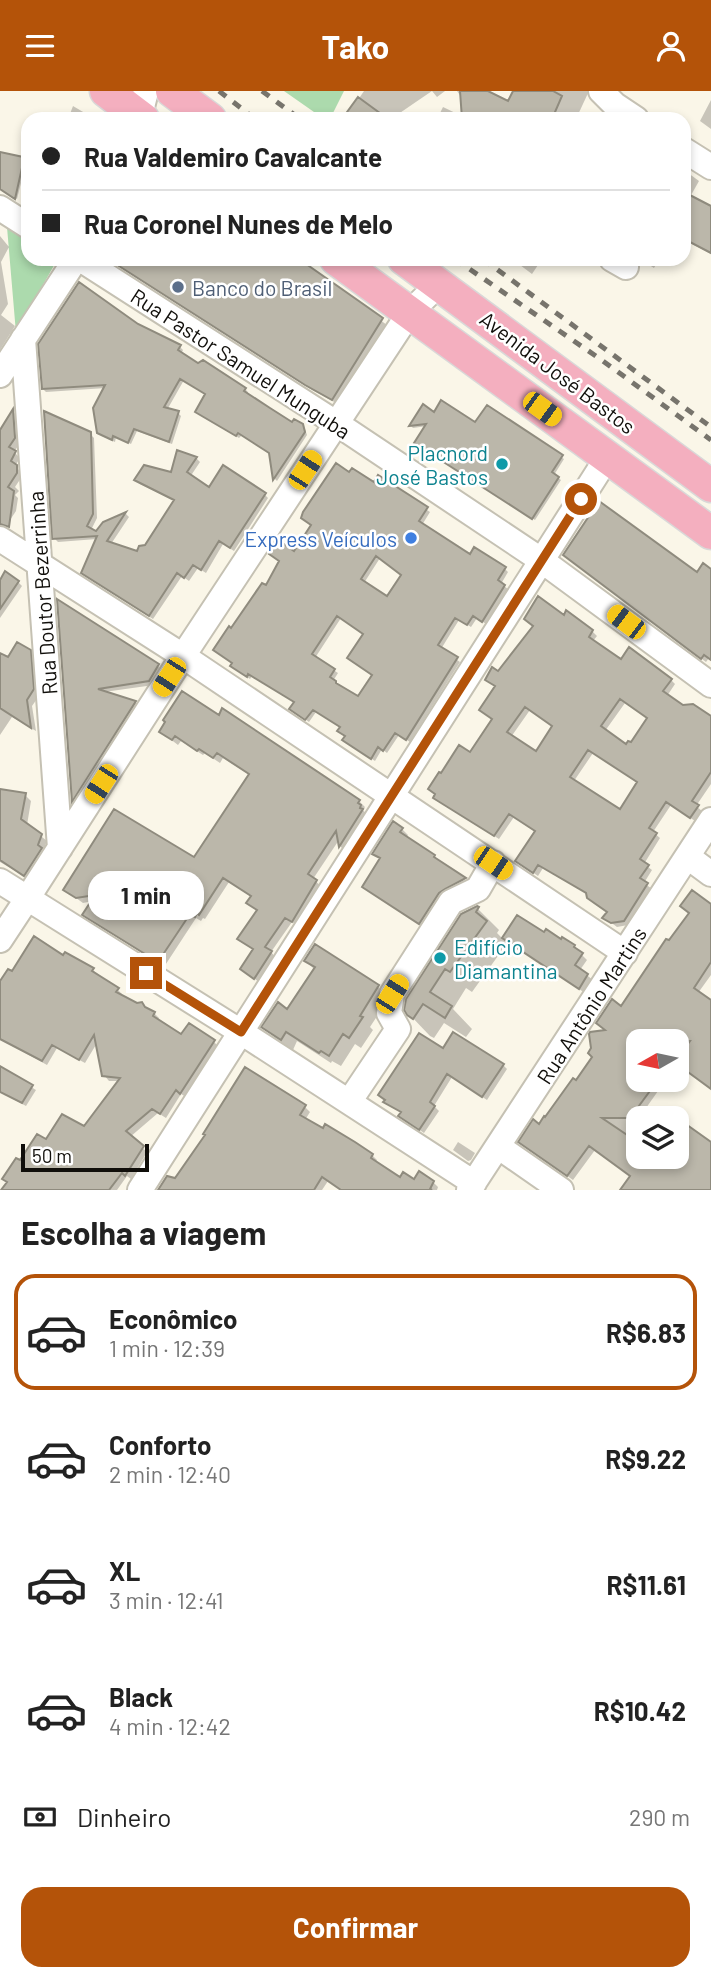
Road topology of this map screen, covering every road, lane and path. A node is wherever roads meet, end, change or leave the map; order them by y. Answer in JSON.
{"nodes":[{"id":1,"x":106,"y":91,"type":"edge"},
{"id":2,"x":172,"y":91,"type":"edge"},
{"id":3,"x":142,"y":111,"type":"edge"},
{"id":4,"x":201,"y":112,"type":"edge"},
{"id":5,"x":691,"y":154,"type":"edge"},
{"id":6,"x":711,"y":167,"type":"edge"},
{"id":7,"x":0,"y":208,"type":"edge"},
{"id":8,"x":21,"y":222,"type":"edge"},
{"id":9,"x":73,"y":266,"type":"edge"},
{"id":10,"x":89,"y":266,"type":"edge"},
{"id":11,"x":346,"y":266,"type":"edge"},
{"id":12,"x":413,"y":266,"type":"edge"},
{"id":13,"x":439,"y":285,"type":"junction"},
{"id":14,"x":410,"y":312,"type":"junction"},
{"id":15,"x":23,"y":339,"type":"junction"},
{"id":16,"x":0,"y":375,"type":"edge"},
{"id":17,"x":336,"y":423,"type":"junction"},
{"id":18,"x":607,"y":458,"type":"junction"},
{"id":19,"x":711,"y":486,"type":"edge"},
{"id":20,"x":711,"y":533,"type":"edge"},
{"id":21,"x":0,"y":540,"type":"edge"},
{"id":22,"x":541,"y":560,"type":"junction"},
{"id":23,"x":39,"y":564,"type":"junction"},
{"id":24,"x":183,"y":656,"type":"junction"},
{"id":25,"x":711,"y":685,"type":"edge"},
{"id":26,"x":392,"y":795,"type":"junction"},
{"id":27,"x":711,"y":820,"type":"edge"},
{"id":28,"x":60,"y":848,"type":"junction"},
{"id":29,"x":688,"y":857,"type":"junction"},
{"id":30,"x":493,"y":863,"type":"junction"},
{"id":31,"x":711,"y":874,"type":"edge"},
{"id":32,"x":0,"y":881,"type":"edge"},
{"id":33,"x":27,"y":899,"type":"junction"},
{"id":34,"x":0,"y":940,"type":"edge"},
{"id":35,"x":625,"y":953,"type":"junction"},
{"id":36,"x":241,"y":1032,"type":"junction"},
{"id":37,"x":349,"y":1102,"type":"junction"},
{"id":38,"x":499,"y":1147,"type":"junction"},
{"id":39,"x":472,"y":1186,"type":"edge"},
{"id":40,"x":140,"y":1190,"type":"edge"},
{"id":41,"x":561,"y":1190,"type":"edge"}],
"edges":[{"from":1,"to":3,"type":"main road"},
{"from":2,"to":4,"type":"main road"},
{"from":5,"to":6,"type":"street"},
{"from":7,"to":8,"type":"street"},
{"from":9,"to":15,"type":"street"},
{"from":10,"to":17,"type":"street","name":"Rua Pastor Samuel Munguba"},
{"from":11,"to":14,"type":"main road","name":"Avenida José Bastos"},
{"from":12,"to":13,"type":"main road","name":"Avenida José Bastos"},
{"from":13,"to":14,"type":"street"},
{"from":13,"to":19,"type":"main road","name":"Avenida José Bastos"},
{"from":14,"to":17,"type":"street"},
{"from":14,"to":18,"type":"main road","name":"Avenida José Bastos"},
{"from":15,"to":16,"type":"street"},
{"from":15,"to":23,"type":"street","name":"Rua Doutor Bezerrinha"},
{"from":17,"to":22,"type":"street","name":"Rua Pastor Samuel Munguba"},
{"from":17,"to":24,"type":"street"},
{"from":18,"to":20,"type":"main road","name":"Avenida José Bastos"},
{"from":18,"to":22,"type":"street"},
{"from":21,"to":23,"type":"street"},
{"from":22,"to":25,"type":"street","name":"Rua Pastor Samuel Munguba"},
{"from":22,"to":26,"type":"street"},
{"from":23,"to":24,"type":"street"},
{"from":23,"to":28,"type":"street","name":"Rua Doutor Bezerrinha"},
{"from":24,"to":26,"type":"street"},
{"from":24,"to":28,"type":"street"},
{"from":26,"to":30,"type":"street"},
{"from":26,"to":36,"type":"street"},
{"from":27,"to":29,"type":"street","name":"Rua Antônio Martins"},
{"from":28,"to":33,"type":"street"},
{"from":29,"to":31,"type":"street"},
{"from":29,"to":35,"type":"street","name":"Rua Antônio Martins"},
{"from":30,"to":35,"type":"street"},
{"from":30,"to":37,"type":"street"},
{"from":32,"to":33,"type":"street"},
{"from":33,"to":34,"type":"street"},
{"from":33,"to":36,"type":"street"},
{"from":35,"to":38,"type":"street","name":"Rua Antônio Martins"},
{"from":36,"to":37,"type":"street"},
{"from":36,"to":40,"type":"street"},
{"from":37,"to":39,"type":"street"},
{"from":38,"to":39,"type":"street","name":"Rua Antônio Martins"},
{"from":38,"to":41,"type":"street"}]}
